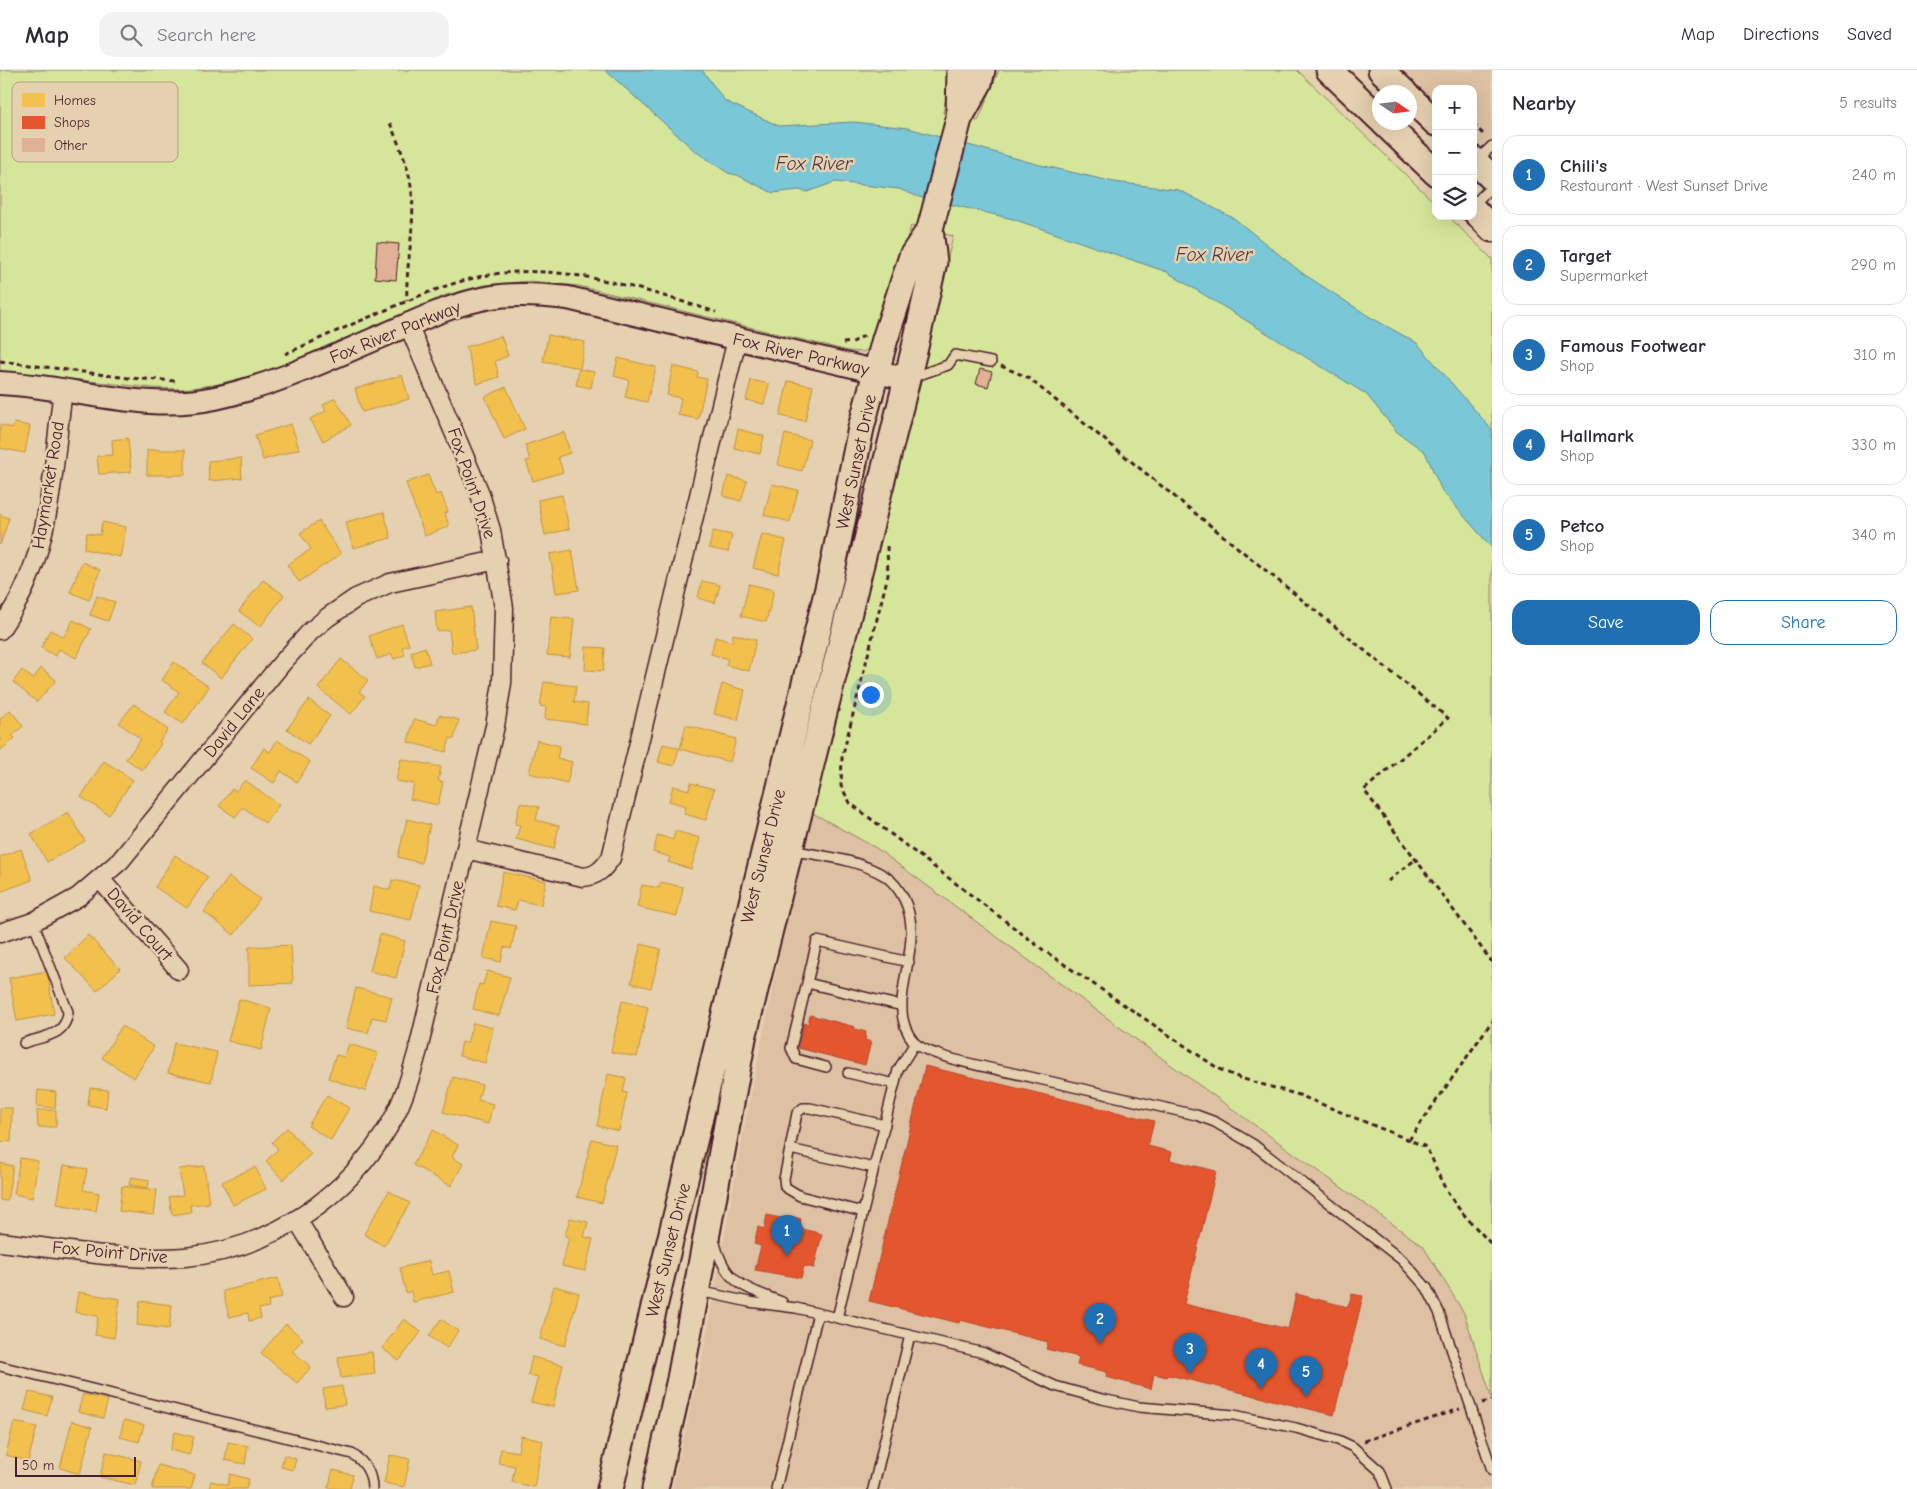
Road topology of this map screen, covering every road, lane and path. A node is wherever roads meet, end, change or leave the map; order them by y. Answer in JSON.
{"nodes":[{"id":1,"x":960,"y":70,"type":"edge"},
{"id":2,"x":982,"y":70,"type":"edge"},
{"id":3,"x":1329,"y":70,"type":"edge"},
{"id":4,"x":1381,"y":70,"type":"edge"},
{"id":5,"x":1397,"y":85,"type":"edge"},
{"id":6,"x":1417,"y":105,"type":"edge"},
{"id":7,"x":1372,"y":111,"type":"edge"},
{"id":8,"x":959,"y":119,"type":"junction"},
{"id":9,"x":1432,"y":119,"type":"edge"},
{"id":10,"x":390,"y":123,"type":"dead end"},
{"id":11,"x":1477,"y":128,"type":"edge"},
{"id":12,"x":1391,"y":130,"type":"edge"},
{"id":13,"x":1486,"y":137,"type":"dead end"},
{"id":14,"x":1432,"y":169,"type":"edge"},
{"id":15,"x":1492,"y":186,"type":"edge"},
{"id":16,"x":1477,"y":201,"type":"edge"},
{"id":17,"x":1477,"y":213,"type":"edge"},
{"id":18,"x":930,"y":229,"type":"junction"},
{"id":19,"x":1492,"y":229,"type":"edge"},
{"id":20,"x":408,"y":324,"type":"junction"},
{"id":21,"x":737,"y":339,"type":"junction"},
{"id":22,"x":991,"y":362,"type":"joint"},
{"id":23,"x":876,"y":372,"type":"junction"},
{"id":24,"x":907,"y":379,"type":"junction"},
{"id":25,"x":0,"y":383,"type":"edge"},
{"id":26,"x":63,"y":390,"type":"junction"},
{"id":27,"x":497,"y":560,"type":"junction"},
{"id":28,"x":0,"y":630,"type":"edge"},
{"id":29,"x":778,"y":848,"type":"junction"},
{"id":30,"x":466,"y":849,"type":"junction"},
{"id":31,"x":1416,"y":859,"type":"junction"},
{"id":32,"x":100,"y":879,"type":"junction"},
{"id":33,"x":1388,"y":881,"type":"dead end"},
{"id":34,"x":33,"y":922,"type":"junction"},
{"id":35,"x":0,"y":934,"type":"edge"},
{"id":36,"x":909,"y":962,"type":"junction"},
{"id":37,"x":1492,"y":962,"type":"edge"},
{"id":38,"x":179,"y":970,"type":"dead end"},
{"id":39,"x":807,"y":983,"type":"junction"},
{"id":40,"x":902,"y":1006,"type":"junction"},
{"id":41,"x":1492,"y":1021,"type":"edge"},
{"id":42,"x":24,"y":1043,"type":"dead end"},
{"id":43,"x":915,"y":1043,"type":"junction"},
{"id":44,"x":826,"y":1067,"type":"dead end"},
{"id":45,"x":848,"y":1073,"type":"dead end"},
{"id":46,"x":895,"y":1084,"type":"junction"},
{"id":47,"x":885,"y":1125,"type":"junction"},
{"id":48,"x":1409,"y":1140,"type":"dead end"},
{"id":49,"x":790,"y":1149,"type":"junction"},
{"id":50,"x":693,"y":1150,"type":"junction"},
{"id":51,"x":874,"y":1168,"type":"junction"},
{"id":52,"x":711,"y":1212,"type":"junction"},
{"id":53,"x":863,"y":1212,"type":"junction"},
{"id":54,"x":298,"y":1221,"type":"junction"},
{"id":55,"x":0,"y":1242,"type":"edge"},
{"id":56,"x":666,"y":1262,"type":"junction"},
{"id":57,"x":696,"y":1290,"type":"junction"},
{"id":58,"x":344,"y":1297,"type":"dead end"},
{"id":59,"x":796,"y":1308,"type":"junction"},
{"id":60,"x":818,"y":1314,"type":"junction"},
{"id":61,"x":837,"y":1318,"type":"junction"},
{"id":62,"x":910,"y":1335,"type":"junction"},
{"id":63,"x":686,"y":1343,"type":"junction"},
{"id":64,"x":0,"y":1366,"type":"edge"},
{"id":65,"x":1492,"y":1400,"type":"edge"},
{"id":66,"x":1482,"y":1403,"type":"dead end"},
{"id":67,"x":1461,"y":1409,"type":"dead end"},
{"id":68,"x":1353,"y":1447,"type":"junction"},
{"id":69,"x":1492,"y":1470,"type":"edge"},
{"id":70,"x":372,"y":1489,"type":"edge"},
{"id":71,"x":610,"y":1489,"type":"edge"},
{"id":72,"x":655,"y":1489,"type":"edge"},
{"id":73,"x":776,"y":1489,"type":"edge"},
{"id":74,"x":873,"y":1489,"type":"edge"},
{"id":75,"x":1387,"y":1489,"type":"edge"}],
"edges":[{"from":1,"to":8,"type":"main road","name":"West Sunset Drive"},
{"from":2,"to":8,"type":"main road","name":"West Sunset Drive"},
{"from":3,"to":7,"type":"main road"},
{"from":4,"to":5,"type":"main road"},
{"from":6,"to":9,"type":"main road"},
{"from":8,"to":18,"type":"main road","name":"West Sunset Drive"},
{"from":10,"to":20,"type":"path"},
{"from":11,"to":13,"type":"path"},
{"from":12,"to":14,"type":"main road"},
{"from":15,"to":16,"type":"lane"},
{"from":17,"to":19,"type":"main road"},
{"from":18,"to":23,"type":"main road","name":"West Sunset Drive"},
{"from":18,"to":24,"type":"main road","name":"West Sunset Drive"},
{"from":20,"to":21,"type":"street","name":"Fox River Parkway"},
{"from":20,"to":26,"type":"street","name":"Fox River Parkway"},
{"from":20,"to":27,"type":"street","name":"Fox Point Drive"},
{"from":21,"to":23,"type":"street","name":"Fox River Parkway"},
{"from":21,"to":30,"type":"street"},
{"from":22,"to":24,"type":"lane"},
{"from":22,"to":31,"type":"path"},
{"from":23,"to":24,"type":"street","name":"Fox River Parkway"},
{"from":23,"to":29,"type":"main road","name":"West Sunset Drive"},
{"from":24,"to":29,"type":"main road","name":"West Sunset Drive"},
{"from":25,"to":26,"type":"street","name":"Fox River Parkway"},
{"from":26,"to":28,"type":"street","name":"Haymarket Road"},
{"from":27,"to":30,"type":"street","name":"Fox Point Drive"},
{"from":27,"to":32,"type":"street","name":"David Lane"},
{"from":29,"to":36,"type":"lane"},
{"from":29,"to":50,"type":"main road","name":"West Sunset Drive"},
{"from":29,"to":52,"type":"main road","name":"West Sunset Drive"},
{"from":30,"to":54,"type":"street","name":"Fox Point Drive"},
{"from":31,"to":33,"type":"path"},
{"from":31,"to":37,"type":"path"},
{"from":32,"to":34,"type":"street","name":"David Lane"},
{"from":32,"to":38,"type":"street","name":"David Court"},
{"from":34,"to":35,"type":"street","name":"David Lane"},
{"from":34,"to":42,"type":"lane"},
{"from":36,"to":39,"type":"lane"},
{"from":36,"to":40,"type":"lane"},
{"from":39,"to":40,"type":"lane"},
{"from":39,"to":44,"type":"lane"},
{"from":40,"to":43,"type":"lane"},
{"from":41,"to":48,"type":"path"},
{"from":43,"to":46,"type":"lane"},
{"from":43,"to":69,"type":"lane"},
{"from":45,"to":46,"type":"lane"},
{"from":46,"to":47,"type":"lane"},
{"from":47,"to":49,"type":"lane"},
{"from":47,"to":51,"type":"lane"},
{"from":49,"to":51,"type":"lane"},
{"from":49,"to":53,"type":"lane"},
{"from":50,"to":56,"type":"main road","name":"West Sunset Drive"},
{"from":50,"to":57,"type":"main road"},
{"from":51,"to":53,"type":"lane"},
{"from":52,"to":57,"type":"main road","name":"West Sunset Drive"},
{"from":52,"to":59,"type":"lane"},
{"from":53,"to":61,"type":"lane"},
{"from":54,"to":55,"type":"street","name":"Fox Point Drive"},
{"from":54,"to":58,"type":"street"},
{"from":56,"to":63,"type":"main road"},
{"from":56,"to":71,"type":"main road","name":"West Sunset Drive"},
{"from":57,"to":59,"type":"lane"},
{"from":57,"to":63,"type":"main road","name":"West Sunset Drive"},
{"from":59,"to":60,"type":"lane"},
{"from":60,"to":61,"type":"lane"},
{"from":60,"to":73,"type":"lane"},
{"from":61,"to":62,"type":"lane"},
{"from":62,"to":68,"type":"lane"},
{"from":62,"to":74,"type":"lane"},
{"from":63,"to":72,"type":"main road","name":"West Sunset Drive"},
{"from":64,"to":70,"type":"lane"},
{"from":65,"to":66,"type":"path"},
{"from":67,"to":68,"type":"path"},
{"from":68,"to":75,"type":"lane"}]}
